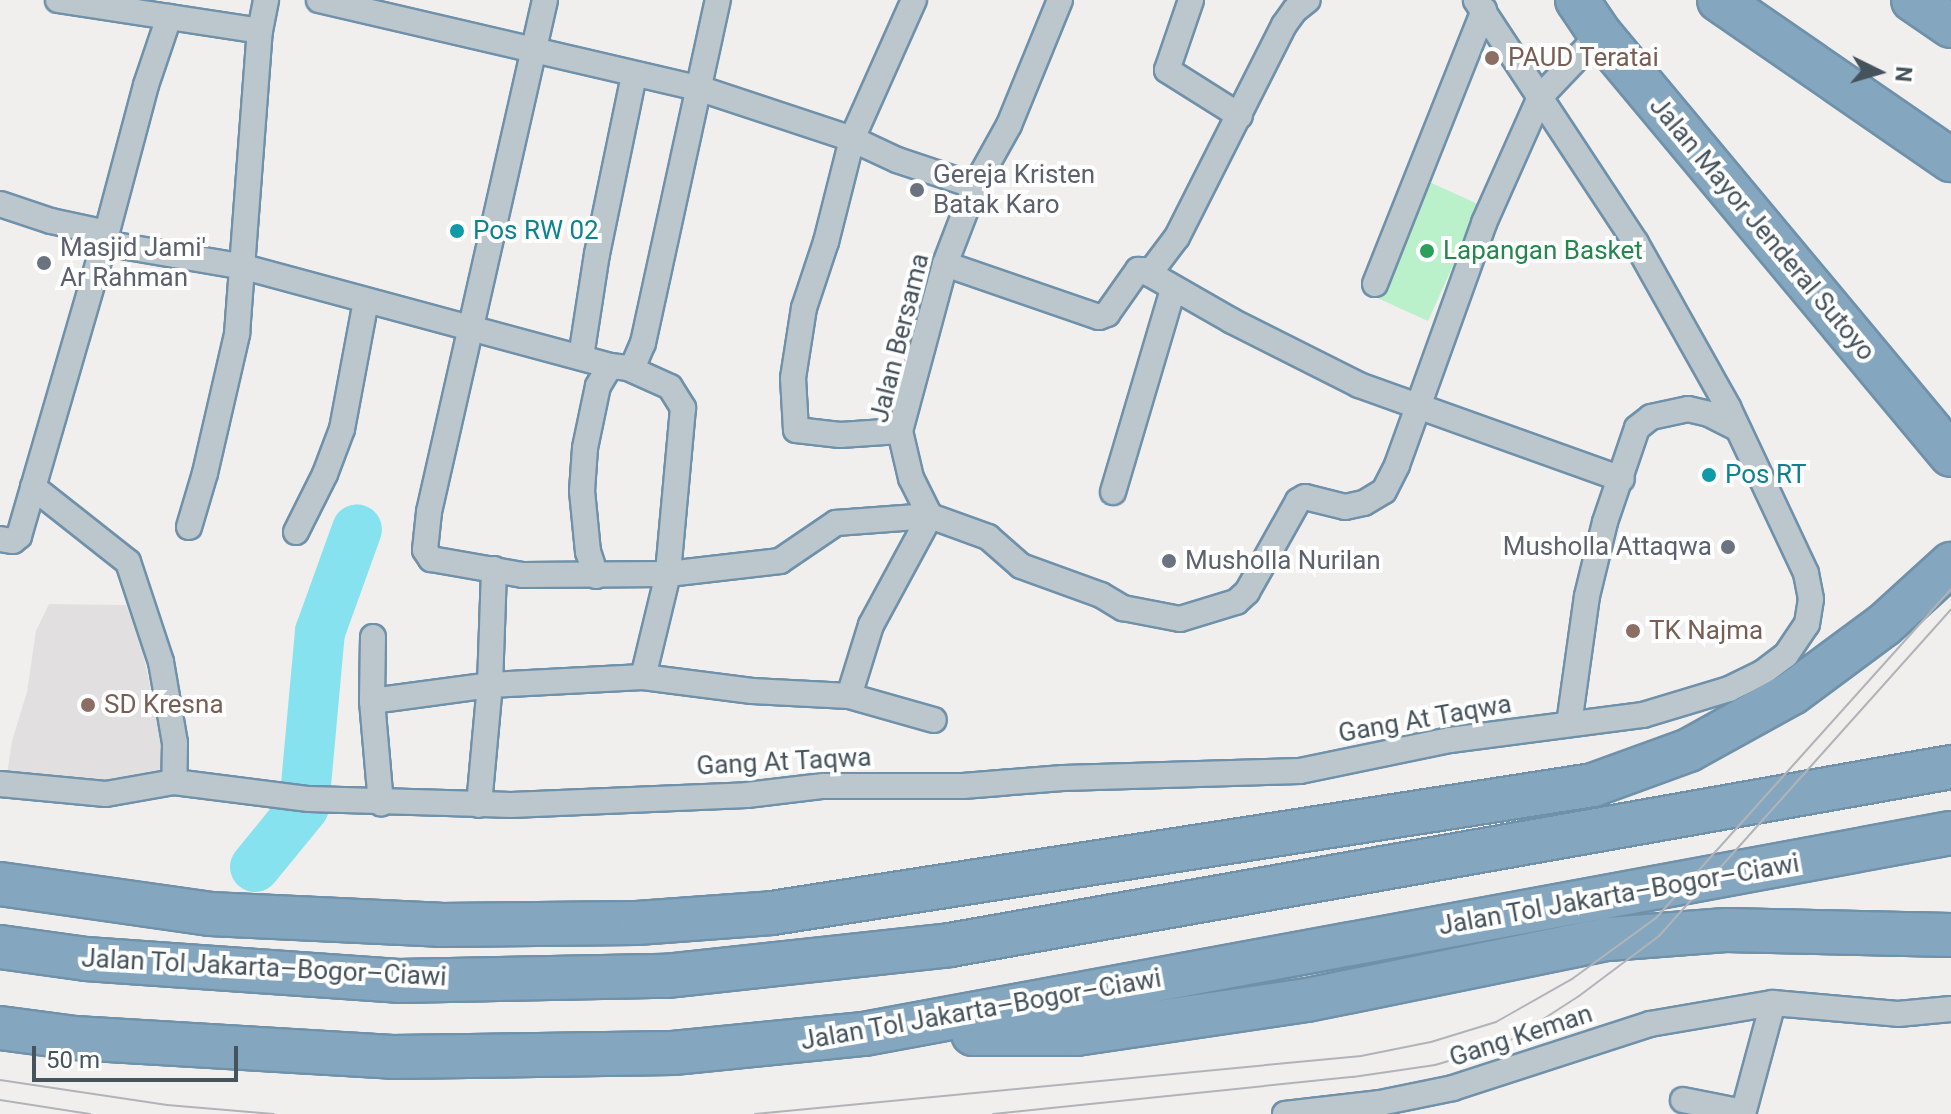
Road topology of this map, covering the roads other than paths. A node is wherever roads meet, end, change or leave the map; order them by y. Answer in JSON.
{"nodes":[{"id":1,"x":58,"y":0,"type":"edge"},
{"id":2,"x":266,"y":0,"type":"edge"},
{"id":3,"x":319,"y":0,"type":"edge"},
{"id":4,"x":545,"y":0,"type":"edge"},
{"id":5,"x":718,"y":0,"type":"edge"},
{"id":6,"x":914,"y":0,"type":"edge"},
{"id":7,"x":1060,"y":0,"type":"edge"},
{"id":8,"x":1191,"y":0,"type":"edge"},
{"id":9,"x":1308,"y":0,"type":"edge"},
{"id":10,"x":1577,"y":0,"type":"edge"},
{"id":11,"x":1719,"y":0,"type":"edge"},
{"id":12,"x":1913,"y":0,"type":"edge"},
{"id":13,"x":111,"y":5,"type":"edge"},
{"id":14,"x":1480,"y":5,"type":"edge"},
{"id":15,"x":386,"y":6,"type":"edge"},
{"id":16,"x":169,"y":17,"type":"junction"},
{"id":17,"x":1951,"y":26,"type":"edge"},
{"id":18,"x":260,"y":31,"type":"junction"},
{"id":19,"x":1600,"y":34,"type":"junction"},
{"id":20,"x":531,"y":49,"type":"junction"},
{"id":21,"x":634,"y":75,"type":"junction"},
{"id":22,"x":698,"y":88,"type":"junction"},
{"id":23,"x":1540,"y":97,"type":"junction"},
{"id":24,"x":1240,"y":116,"type":"junction"},
{"id":25,"x":852,"y":139,"type":"junction"},
{"id":26,"x":1951,"y":160,"type":"edge"},
{"id":27,"x":975,"y":186,"type":"junction"},
{"id":28,"x":0,"y":204,"type":"edge"},
{"id":29,"x":105,"y":238,"type":"junction"},
{"id":30,"x":945,"y":264,"type":"junction"},
{"id":31,"x":244,"y":267,"type":"junction"},
{"id":32,"x":1149,"y":274,"type":"junction"},
{"id":33,"x":1375,"y":284,"type":"dead end"},
{"id":34,"x":1173,"y":289,"type":"junction"},
{"id":35,"x":366,"y":301,"type":"junction"},
{"id":36,"x":470,"y":326,"type":"junction"},
{"id":37,"x":581,"y":357,"type":"junction"},
{"id":38,"x":619,"y":367,"type":"junction"},
{"id":39,"x":1418,"y":408,"type":"junction"},
{"id":40,"x":1737,"y":428,"type":"junction"},
{"id":41,"x":900,"y":431,"type":"junction"},
{"id":42,"x":1951,"y":455,"type":"edge"},
{"id":43,"x":1622,"y":479,"type":"junction"},
{"id":44,"x":33,"y":487,"type":"junction"},
{"id":45,"x":1113,"y":492,"type":"dead end"},
{"id":46,"x":930,"y":516,"type":"junction"},
{"id":47,"x":189,"y":527,"type":"dead end"},
{"id":48,"x":296,"y":532,"type":"dead end"},
{"id":49,"x":0,"y":539,"type":"edge"},
{"id":50,"x":1951,"y":564,"type":"edge"},
{"id":51,"x":494,"y":569,"type":"junction"},
{"id":52,"x":668,"y":574,"type":"junction"},
{"id":53,"x":596,"y":576,"type":"junction"},
{"id":54,"x":373,"y":637,"type":"dead end"},
{"id":55,"x":643,"y":677,"type":"junction"},
{"id":56,"x":490,"y":685,"type":"junction"},
{"id":57,"x":849,"y":696,"type":"junction"},
{"id":58,"x":372,"y":701,"type":"junction"},
{"id":59,"x":934,"y":720,"type":"dead end"},
{"id":60,"x":1569,"y":724,"type":"junction"},
{"id":61,"x":1951,"y":767,"type":"edge"},
{"id":62,"x":174,"y":782,"type":"junction"},
{"id":63,"x":0,"y":784,"type":"edge"},
{"id":64,"x":381,"y":804,"type":"junction"},
{"id":65,"x":479,"y":805,"type":"junction"},
{"id":66,"x":1951,"y":833,"type":"edge"},
{"id":67,"x":0,"y":884,"type":"edge"},
{"id":68,"x":1951,"y":935,"type":"edge"},
{"id":69,"x":0,"y":947,"type":"edge"},
{"id":70,"x":1773,"y":1003,"type":"junction"},
{"id":71,"x":1951,"y":1009,"type":"edge"},
{"id":72,"x":0,"y":1028,"type":"edge"},
{"id":73,"x":864,"y":1034,"type":"junction"},
{"id":74,"x":1683,"y":1100,"type":"dead end"},
{"id":75,"x":1378,"y":1109,"type":"edge"},
{"id":76,"x":1743,"y":1113,"type":"edge"},
{"id":77,"x":1285,"y":1114,"type":"edge"}],
"edges":[{"from":1,"to":13,"type":"street"},
{"from":2,"to":18,"type":"street"},
{"from":3,"to":15,"type":"street"},
{"from":4,"to":20,"type":"street"},
{"from":5,"to":22,"type":"street"},
{"from":6,"to":25,"type":"street"},
{"from":7,"to":27,"type":"street","name":"Jalan Bersama"},
{"from":8,"to":24,"type":"street"},
{"from":9,"to":24,"type":"street"},
{"from":10,"to":19,"type":"highway","name":"Jalan Mayor Jenderal Sutoyo"},
{"from":11,"to":26,"type":"highway"},
{"from":12,"to":17,"type":"highway"},
{"from":13,"to":16,"type":"street"},
{"from":14,"to":23,"type":"street","name":"Gang At Taqwa"},
{"from":14,"to":33,"type":"street"},
{"from":15,"to":20,"type":"street"},
{"from":16,"to":18,"type":"street"},
{"from":16,"to":29,"type":"street"},
{"from":18,"to":31,"type":"street"},
{"from":19,"to":23,"type":"street"},
{"from":19,"to":42,"type":"highway","name":"Jalan Mayor Jenderal Sutoyo"},
{"from":20,"to":21,"type":"street"},
{"from":20,"to":36,"type":"street"},
{"from":21,"to":22,"type":"street"},
{"from":21,"to":37,"type":"street"},
{"from":22,"to":25,"type":"street"},
{"from":22,"to":38,"type":"street"},
{"from":23,"to":39,"type":"street"},
{"from":23,"to":40,"type":"street","name":"Gang At Taqwa"},
{"from":24,"to":32,"type":"street"},
{"from":25,"to":27,"type":"street"},
{"from":25,"to":41,"type":"street"},
{"from":27,"to":30,"type":"street","name":"Jalan Bersama"},
{"from":28,"to":29,"type":"street"},
{"from":29,"to":31,"type":"street"},
{"from":29,"to":44,"type":"street"},
{"from":30,"to":32,"type":"street"},
{"from":30,"to":41,"type":"street","name":"Jalan Bersama"},
{"from":31,"to":35,"type":"street"},
{"from":31,"to":47,"type":"street"},
{"from":32,"to":34,"type":"street"},
{"from":34,"to":39,"type":"street"},
{"from":34,"to":45,"type":"street"},
{"from":35,"to":36,"type":"street"},
{"from":35,"to":48,"type":"street"},
{"from":36,"to":37,"type":"street"},
{"from":36,"to":51,"type":"street"},
{"from":37,"to":38,"type":"street"},
{"from":38,"to":52,"type":"street"},
{"from":38,"to":53,"type":"street"},
{"from":39,"to":43,"type":"street"},
{"from":39,"to":46,"type":"street"},
{"from":40,"to":43,"type":"street"},
{"from":40,"to":60,"type":"street","name":"Gang At Taqwa"},
{"from":41,"to":46,"type":"street","name":"Jalan Bersama"},
{"from":43,"to":60,"type":"street"},
{"from":44,"to":49,"type":"street"},
{"from":44,"to":62,"type":"street"},
{"from":46,"to":52,"type":"street"},
{"from":46,"to":57,"type":"street"},
{"from":50,"to":67,"type":"highway"},
{"from":51,"to":53,"type":"street"},
{"from":51,"to":56,"type":"street"},
{"from":52,"to":53,"type":"street"},
{"from":52,"to":55,"type":"street"},
{"from":54,"to":58,"type":"street"},
{"from":55,"to":56,"type":"street"},
{"from":55,"to":57,"type":"street"},
{"from":56,"to":58,"type":"street"},
{"from":56,"to":65,"type":"street"},
{"from":57,"to":59,"type":"street"},
{"from":58,"to":64,"type":"street"},
{"from":60,"to":65,"type":"street","name":"Gang At Taqwa"},
{"from":61,"to":69,"type":"highway","name":"Jalan Tol Jakarta–Bogor–Ciawi"},
{"from":62,"to":63,"type":"street","name":"Gang At Taqwa"},
{"from":62,"to":64,"type":"street","name":"Gang At Taqwa"},
{"from":64,"to":65,"type":"street","name":"Gang At Taqwa"},
{"from":66,"to":73,"type":"highway","name":"Jalan Tol Jakarta–Bogor–Ciawi"},
{"from":68,"to":73,"type":"highway"},
{"from":70,"to":71,"type":"street","name":"Gang Keman"},
{"from":70,"to":75,"type":"street","name":"Gang Keman"},
{"from":70,"to":76,"type":"street"},
{"from":72,"to":73,"type":"highway","name":"Jalan Tol Jakarta–Bogor–Ciawi"},
{"from":74,"to":76,"type":"street"},
{"from":75,"to":77,"type":"street","name":"Gang Keman"}]}
